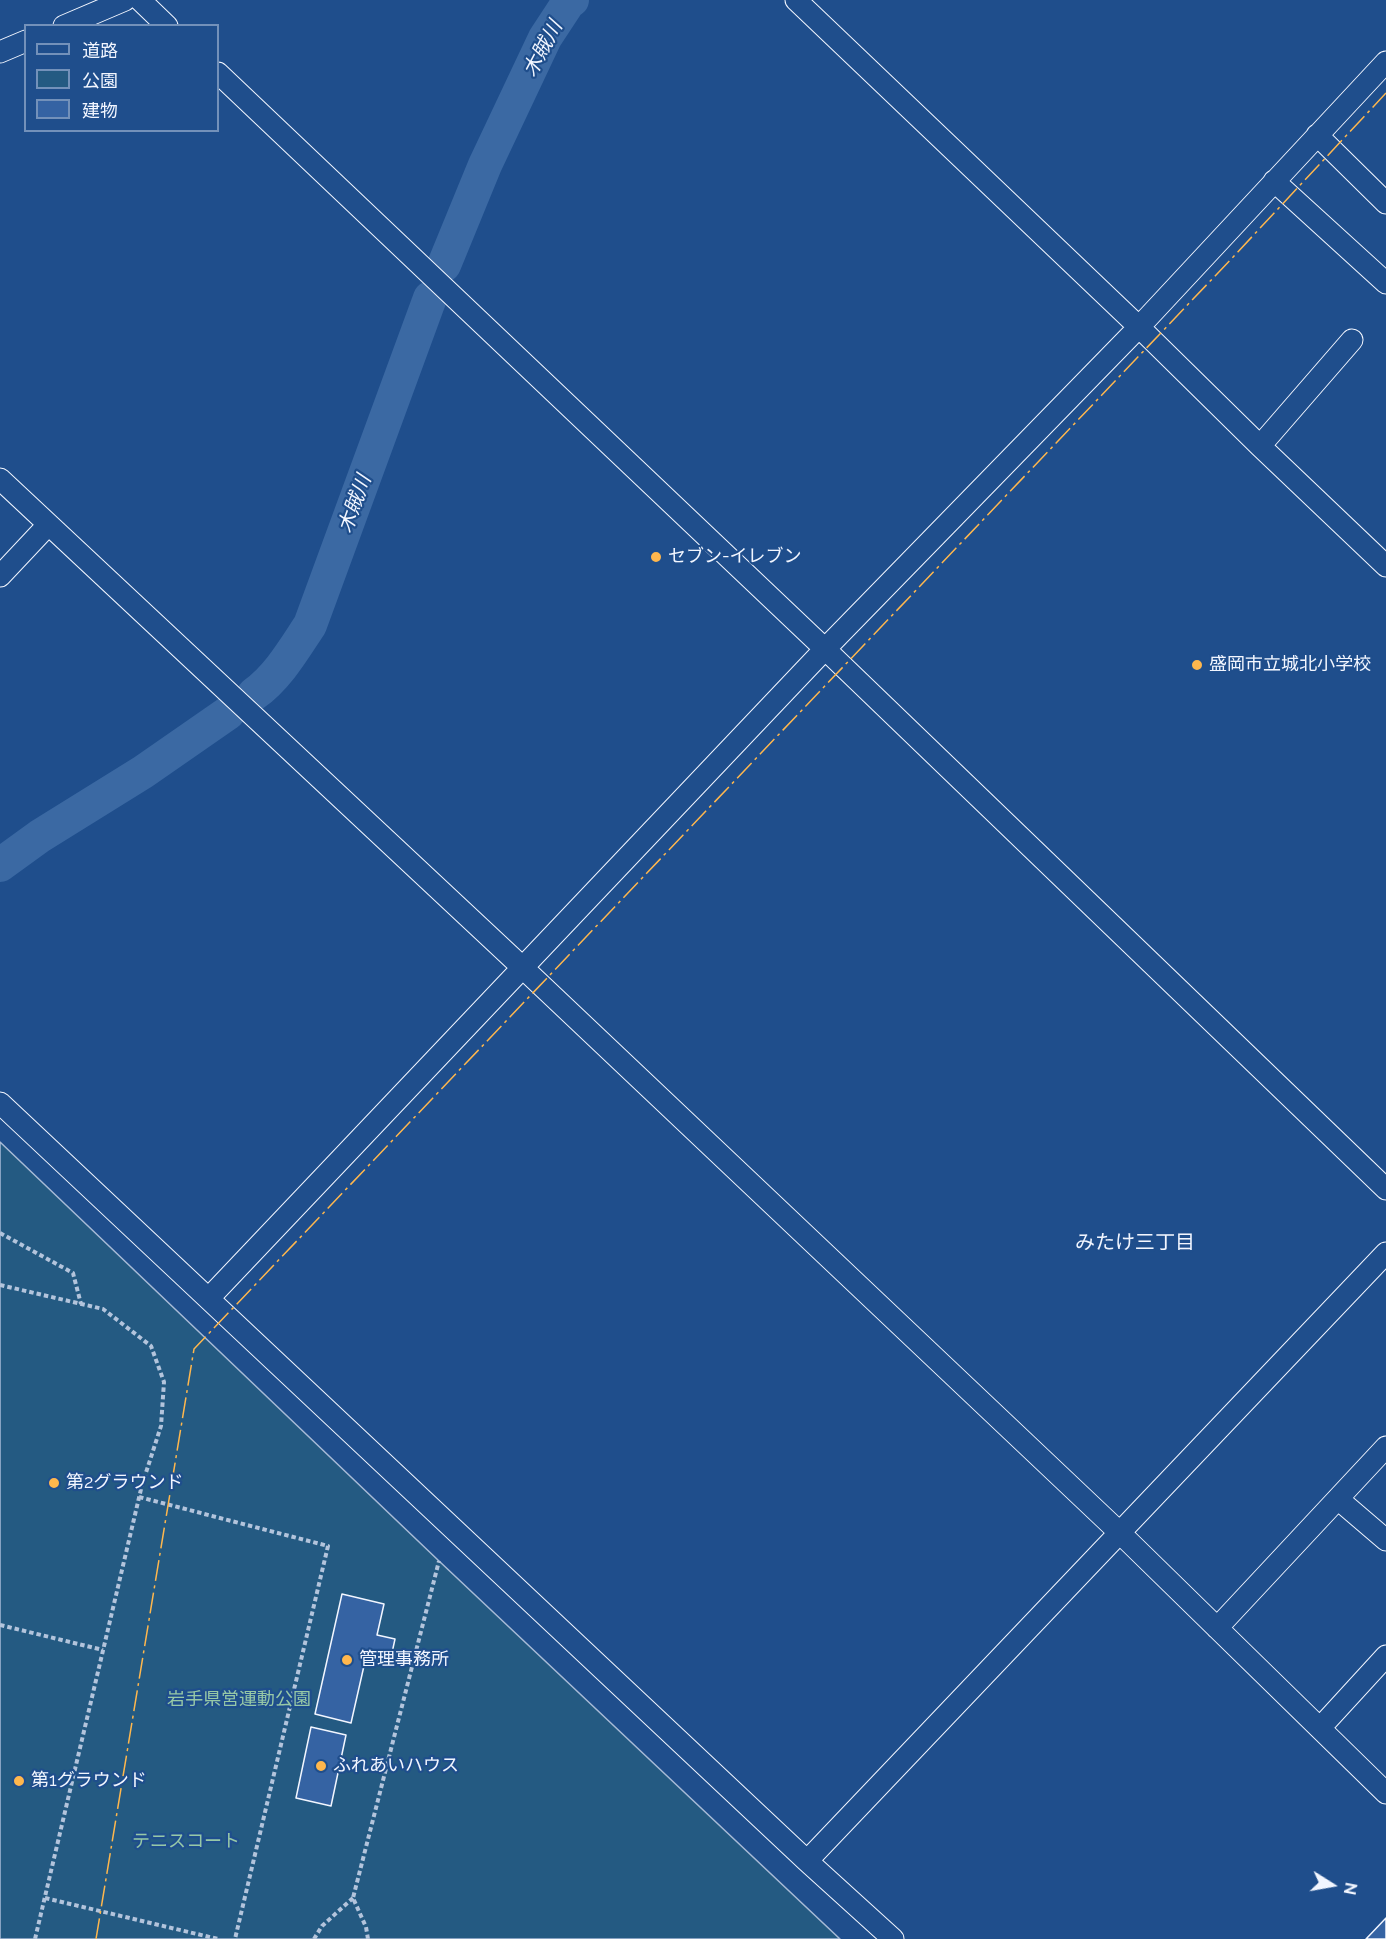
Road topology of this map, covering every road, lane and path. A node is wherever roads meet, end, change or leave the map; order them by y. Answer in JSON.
{"nodes":[{"id":1,"x":125,"y":0,"type":"edge"},
{"id":2,"x":140,"y":0,"type":"edge"},
{"id":3,"x":796,"y":0,"type":"edge"},
{"id":4,"x":69,"y":24,"type":"edge"},
{"id":5,"x":165,"y":24,"type":"edge"},
{"id":6,"x":24,"y":42,"type":"edge"},
{"id":7,"x":0,"y":52,"type":"edge"},
{"id":8,"x":1386,"y":62,"type":"edge"},
{"id":9,"x":219,"y":74,"type":"edge"},
{"id":10,"x":1317,"y":135,"type":"junction"},
{"id":11,"x":1274,"y":181,"type":"junction"},
{"id":12,"x":1386,"y":203,"type":"edge"},
{"id":13,"x":1386,"y":283,"type":"edge"},
{"id":14,"x":1139,"y":327,"type":"junction"},
{"id":15,"x":1352,"y":340,"type":"dead end"},
{"id":16,"x":1260,"y":446,"type":"junction"},
{"id":17,"x":0,"y":479,"type":"edge"},
{"id":18,"x":48,"y":525,"type":"junction"},
{"id":19,"x":1386,"y":566,"type":"edge"},
{"id":20,"x":0,"y":576,"type":"edge"},
{"id":21,"x":825,"y":649,"type":"junction"},
{"id":22,"x":523,"y":968,"type":"junction"},
{"id":23,"x":0,"y":1103,"type":"edge"},
{"id":24,"x":1386,"y":1190,"type":"edge"},
{"id":25,"x":0,"y":1233,"type":"edge"},
{"id":26,"x":1386,"y":1253,"type":"edge"},
{"id":27,"x":0,"y":1285,"type":"edge"},
{"id":28,"x":209,"y":1298,"type":"junction"},
{"id":29,"x":81,"y":1304,"type":"junction"},
{"id":30,"x":1386,"y":1447,"type":"edge"},
{"id":31,"x":140,"y":1497,"type":"junction"},
{"id":32,"x":1338,"y":1498,"type":"junction"},
{"id":33,"x":1119,"y":1532,"type":"junction"},
{"id":34,"x":1386,"y":1540,"type":"edge"},
{"id":35,"x":439,"y":1561,"type":"dead end"},
{"id":36,"x":0,"y":1625,"type":"edge"},
{"id":37,"x":1217,"y":1628,"type":"junction"},
{"id":38,"x":103,"y":1650,"type":"junction"},
{"id":39,"x":1386,"y":1656,"type":"edge"},
{"id":40,"x":1320,"y":1728,"type":"junction"},
{"id":41,"x":1386,"y":1793,"type":"edge"},
{"id":42,"x":807,"y":1861,"type":"junction"},
{"id":43,"x":45,"y":1898,"type":"junction"},
{"id":44,"x":353,"y":1898,"type":"junction"},
{"id":45,"x":35,"y":1939,"type":"edge"},
{"id":46,"x":218,"y":1939,"type":"edge"},
{"id":47,"x":235,"y":1939,"type":"edge"},
{"id":48,"x":314,"y":1939,"type":"edge"},
{"id":49,"x":368,"y":1939,"type":"edge"},
{"id":50,"x":893,"y":1939,"type":"edge"}],
"edges":[{"from":1,"to":4,"type":"street"},
{"from":2,"to":5,"type":"street"},
{"from":3,"to":14,"type":"street"},
{"from":6,"to":7,"type":"street"},
{"from":8,"to":10,"type":"street"},
{"from":9,"to":21,"type":"street"},
{"from":10,"to":11,"type":"street"},
{"from":10,"to":12,"type":"street"},
{"from":11,"to":13,"type":"street"},
{"from":11,"to":14,"type":"street"},
{"from":14,"to":16,"type":"street"},
{"from":14,"to":21,"type":"street"},
{"from":15,"to":16,"type":"street"},
{"from":16,"to":19,"type":"street"},
{"from":17,"to":18,"type":"street"},
{"from":18,"to":20,"type":"street"},
{"from":18,"to":22,"type":"street"},
{"from":21,"to":22,"type":"street"},
{"from":21,"to":24,"type":"street"},
{"from":22,"to":28,"type":"street"},
{"from":22,"to":33,"type":"street"},
{"from":23,"to":28,"type":"street"},
{"from":25,"to":29,"type":"path"},
{"from":26,"to":33,"type":"street"},
{"from":27,"to":29,"type":"path"},
{"from":28,"to":42,"type":"street"},
{"from":29,"to":31,"type":"path"},
{"from":30,"to":32,"type":"street"},
{"from":31,"to":38,"type":"path"},
{"from":31,"to":47,"type":"path"},
{"from":32,"to":34,"type":"street"},
{"from":32,"to":37,"type":"street"},
{"from":33,"to":37,"type":"street"},
{"from":33,"to":42,"type":"street"},
{"from":35,"to":44,"type":"path"},
{"from":36,"to":38,"type":"path"},
{"from":37,"to":40,"type":"street"},
{"from":38,"to":43,"type":"path"},
{"from":39,"to":40,"type":"street"},
{"from":40,"to":41,"type":"street"},
{"from":42,"to":50,"type":"street"},
{"from":43,"to":45,"type":"path"},
{"from":43,"to":46,"type":"path"},
{"from":44,"to":48,"type":"path"},
{"from":44,"to":49,"type":"path"}]}
